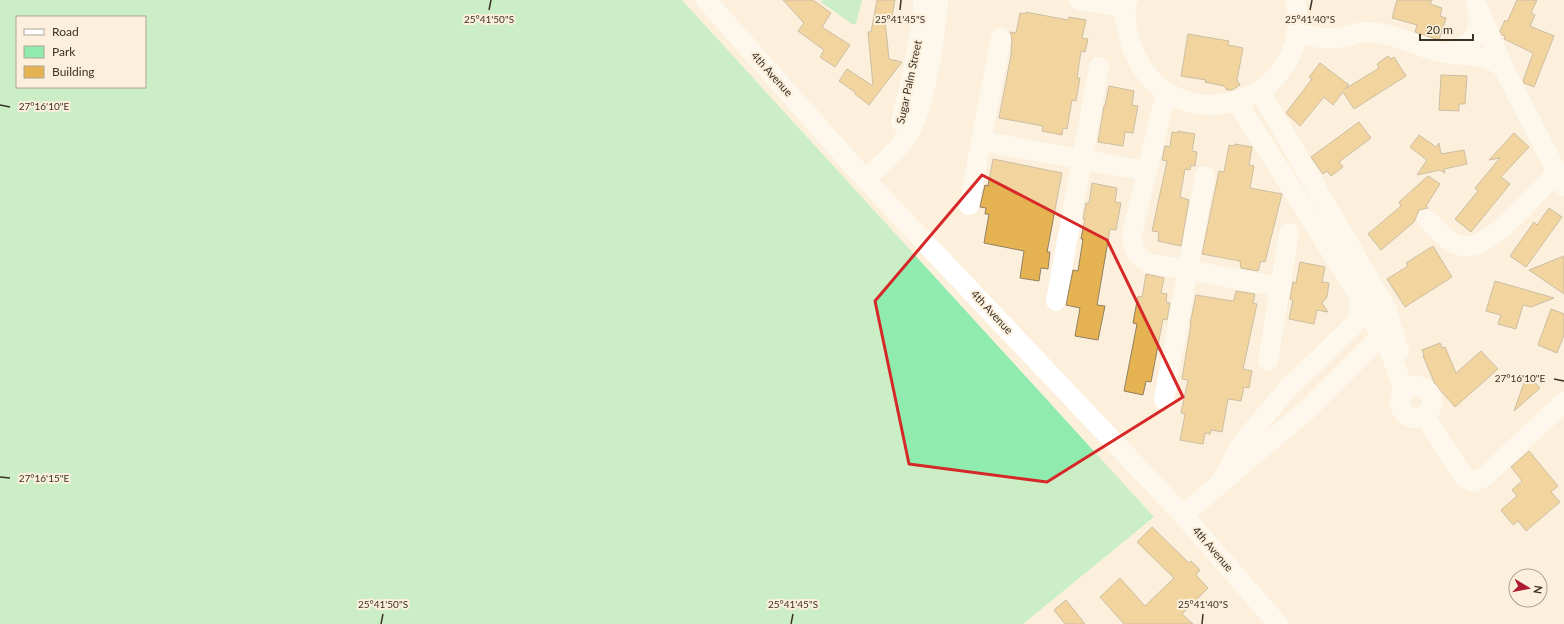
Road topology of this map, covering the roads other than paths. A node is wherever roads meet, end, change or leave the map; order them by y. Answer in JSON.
{"nodes":[{"id":1,"x":706,"y":0,"type":"edge"},
{"id":2,"x":924,"y":0,"type":"edge"},
{"id":3,"x":938,"y":0,"type":"edge"},
{"id":4,"x":1079,"y":0,"type":"edge"},
{"id":5,"x":1295,"y":0,"type":"edge"},
{"id":6,"x":1475,"y":0,"type":"edge"},
{"id":7,"x":1126,"y":4,"type":"edge"},
{"id":8,"x":1296,"y":32,"type":"junction"},
{"id":9,"x":1001,"y":38,"type":"dead end"},
{"id":10,"x":1446,"y":53,"type":"junction"},
{"id":11,"x":1099,"y":67,"type":"dead end"},
{"id":12,"x":1503,"y":67,"type":"junction"},
{"id":13,"x":1260,"y":91,"type":"junction"},
{"id":14,"x":1166,"y":92,"type":"junction"},
{"id":15,"x":1237,"y":102,"type":"junction"},
{"id":16,"x":981,"y":141,"type":"junction"},
{"id":17,"x":1082,"y":159,"type":"junction"},
{"id":18,"x":1146,"y":171,"type":"junction"},
{"id":19,"x":862,"y":175,"type":"junction"},
{"id":20,"x":1205,"y":176,"type":"dead end"},
{"id":21,"x":1560,"y":179,"type":"edge"},
{"id":22,"x":969,"y":205,"type":"dead end"},
{"id":23,"x":1427,"y":219,"type":"dead end"},
{"id":24,"x":1289,"y":233,"type":"dead end"},
{"id":25,"x":1188,"y":270,"type":"junction"},
{"id":26,"x":1281,"y":287,"type":"junction"},
{"id":27,"x":1360,"y":297,"type":"junction"},
{"id":28,"x":1056,"y":301,"type":"dead end"},
{"id":29,"x":1387,"y":310,"type":"junction"},
{"id":30,"x":1381,"y":336,"type":"junction"},
{"id":31,"x":1268,"y":361,"type":"dead end"},
{"id":32,"x":1408,"y":389,"type":"junction"},
{"id":33,"x":1164,"y":400,"type":"dead end"},
{"id":34,"x":1564,"y":402,"type":"edge"},
{"id":35,"x":1222,"y":482,"type":"junction"},
{"id":36,"x":1184,"y":515,"type":"junction"},
{"id":37,"x":1278,"y":624,"type":"edge"}],
"edges":[{"from":1,"to":19,"type":"street","name":"4th Avenue"},
{"from":2,"to":19,"type":"street","name":"Sugar Palm Street"},
{"from":3,"to":19,"type":"street","name":"Sugar Palm Street"},
{"from":4,"to":7,"type":"street"},
{"from":5,"to":8,"type":"street"},
{"from":6,"to":10,"type":"street"},
{"from":6,"to":12,"type":"street"},
{"from":7,"to":14,"type":"street"},
{"from":8,"to":10,"type":"street"},
{"from":8,"to":13,"type":"street"},
{"from":9,"to":16,"type":"street"},
{"from":10,"to":12,"type":"street"},
{"from":11,"to":17,"type":"street"},
{"from":12,"to":21,"type":"street"},
{"from":13,"to":15,"type":"street"},
{"from":13,"to":29,"type":"street"},
{"from":14,"to":15,"type":"street"},
{"from":14,"to":18,"type":"street"},
{"from":15,"to":27,"type":"street"},
{"from":16,"to":17,"type":"street"},
{"from":16,"to":22,"type":"street"},
{"from":17,"to":18,"type":"street"},
{"from":17,"to":28,"type":"street"},
{"from":18,"to":25,"type":"street"},
{"from":19,"to":36,"type":"street","name":"4th Avenue"},
{"from":20,"to":25,"type":"street"},
{"from":21,"to":23,"type":"street"},
{"from":24,"to":26,"type":"street"},
{"from":25,"to":26,"type":"street"},
{"from":25,"to":33,"type":"street"},
{"from":26,"to":31,"type":"street"},
{"from":27,"to":30,"type":"street"},
{"from":27,"to":35,"type":"street"},
{"from":29,"to":30,"type":"street"},
{"from":29,"to":32,"type":"street"},
{"from":30,"to":32,"type":"street"},
{"from":30,"to":35,"type":"street"},
{"from":32,"to":34,"type":"street"},
{"from":35,"to":36,"type":"street"},
{"from":36,"to":37,"type":"street","name":"4th Avenue"}]}
